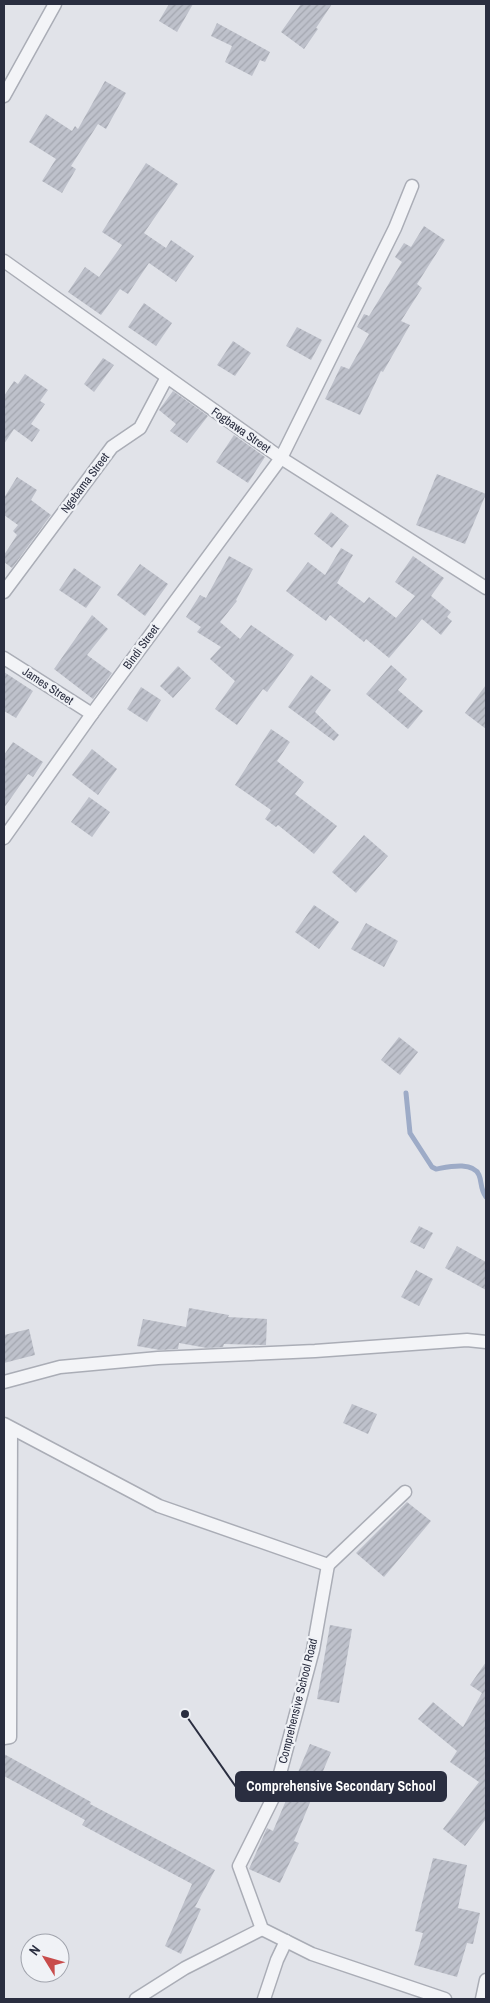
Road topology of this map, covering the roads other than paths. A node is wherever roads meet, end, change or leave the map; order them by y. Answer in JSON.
{"nodes":[{"id":1,"x":55,"y":4,"type":"edge"},
{"id":2,"x":4,"y":96,"type":"edge"},
{"id":3,"x":412,"y":186,"type":"dead end"},
{"id":4,"x":4,"y":260,"type":"edge"},
{"id":5,"x":167,"y":377,"type":"junction"},
{"id":6,"x":281,"y":458,"type":"junction"},
{"id":7,"x":486,"y":588,"type":"edge"},
{"id":8,"x":4,"y":592,"type":"edge"},
{"id":9,"x":4,"y":658,"type":"edge"},
{"id":10,"x":92,"y":714,"type":"junction"},
{"id":11,"x":4,"y":838,"type":"edge"},
{"id":12,"x":486,"y":1342,"type":"edge"},
{"id":13,"x":4,"y":1382,"type":"edge"},
{"id":14,"x":7,"y":1426,"type":"edge"},
{"id":15,"x":405,"y":1492,"type":"dead end"},
{"id":16,"x":328,"y":1565,"type":"junction"},
{"id":17,"x":4,"y":1738,"type":"edge"},
{"id":18,"x":262,"y":1929,"type":"junction"},
{"id":19,"x":286,"y":1941,"type":"junction"},
{"id":20,"x":486,"y":1980,"type":"edge"},
{"id":21,"x":136,"y":1999,"type":"edge"},
{"id":22,"x":264,"y":1999,"type":"edge"},
{"id":23,"x":445,"y":1999,"type":"edge"},
{"id":24,"x":482,"y":1999,"type":"edge"}],
"edges":[{"from":1,"to":2,"type":"street"},
{"from":3,"to":6,"type":"street","name":"Bindi Street"},
{"from":4,"to":5,"type":"street","name":"Fogbawa Street"},
{"from":5,"to":6,"type":"street","name":"Fogbawa Street"},
{"from":5,"to":8,"type":"street","name":"Ngebama Street"},
{"from":6,"to":7,"type":"street","name":"Fogbawa Street"},
{"from":6,"to":10,"type":"street","name":"Bindi Street"},
{"from":9,"to":10,"type":"street","name":"James Street"},
{"from":10,"to":11,"type":"street","name":"Bindi Street"},
{"from":12,"to":13,"type":"street"},
{"from":14,"to":16,"type":"street"},
{"from":14,"to":17,"type":"street"},
{"from":15,"to":16,"type":"street"},
{"from":16,"to":18,"type":"street","name":"Comprehensive School Road"},
{"from":18,"to":19,"type":"street"},
{"from":18,"to":21,"type":"street"},
{"from":19,"to":22,"type":"street"},
{"from":19,"to":23,"type":"street"},
{"from":20,"to":24,"type":"street"}]}
